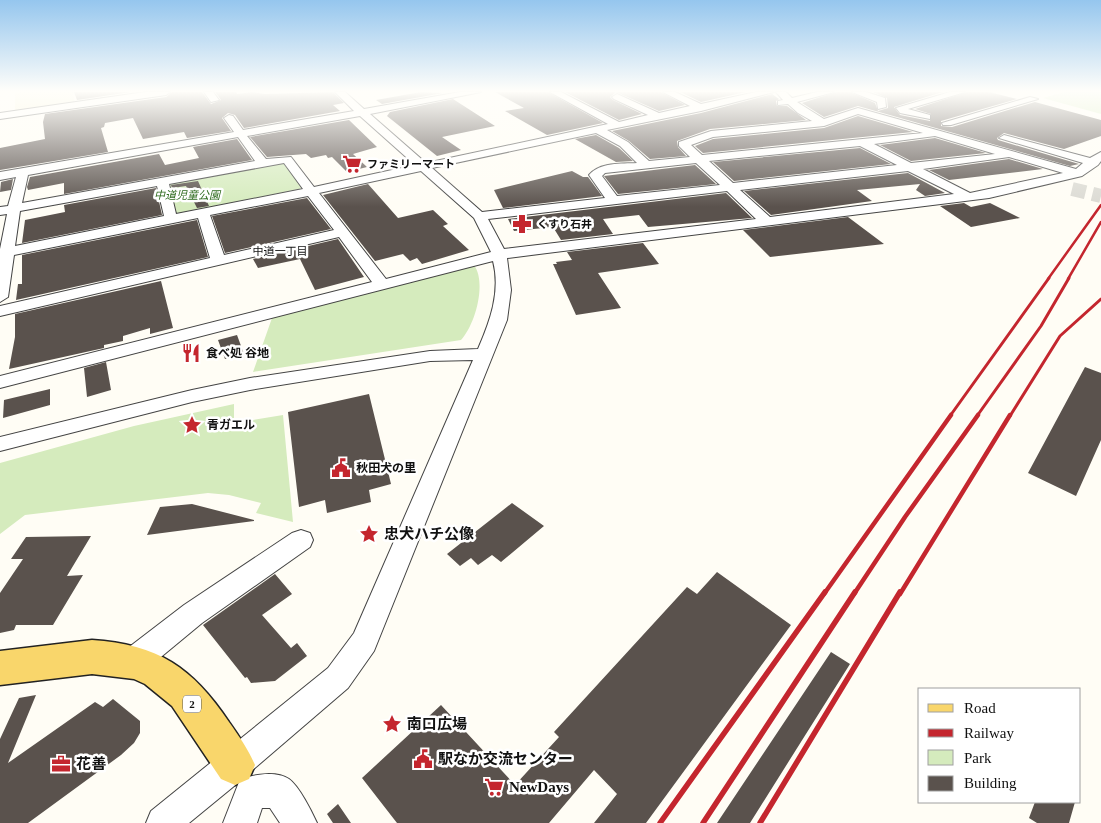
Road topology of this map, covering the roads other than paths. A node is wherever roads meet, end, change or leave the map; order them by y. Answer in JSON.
{"nodes":[{"id":1,"x":239,"y":130,"type":"edge"},
{"id":2,"x":262,"y":130,"type":"edge"},
{"id":3,"x":384,"y":130,"type":"edge"},
{"id":4,"x":591,"y":130,"type":"edge"},
{"id":5,"x":600,"y":130,"type":"edge"},
{"id":6,"x":748,"y":130,"type":"edge"},
{"id":7,"x":837,"y":130,"type":"edge"},
{"id":8,"x":927,"y":130,"type":"edge"},
{"id":9,"x":242,"y":134,"type":"junction"},
{"id":10,"x":940,"y":134,"type":"junction"},
{"id":11,"x":993,"y":135,"type":"dead end"},
{"id":12,"x":862,"y":143,"type":"junction"},
{"id":13,"x":1014,"y":155,"type":"junction"},
{"id":14,"x":699,"y":159,"type":"junction"},
{"id":15,"x":1098,"y":159,"type":"edge"},
{"id":16,"x":263,"y":164,"type":"junction"},
{"id":17,"x":646,"y":165,"type":"junction"},
{"id":18,"x":425,"y":167,"type":"junction"},
{"id":19,"x":911,"y":167,"type":"junction"},
{"id":20,"x":23,"y":172,"type":"junction"},
{"id":21,"x":1078,"y":173,"type":"junction"},
{"id":22,"x":0,"y":176,"type":"edge"},
{"id":23,"x":162,"y":181,"type":"junction"},
{"id":24,"x":1042,"y":182,"type":"junction"},
{"id":25,"x":730,"y":188,"type":"junction"},
{"id":26,"x":1072,"y":189,"type":"tunnel mouth"},
{"id":27,"x":312,"y":191,"type":"junction"},
{"id":28,"x":969,"y":197,"type":"junction"},
{"id":29,"x":614,"y":201,"type":"junction"},
{"id":30,"x":7,"y":210,"type":"edge"},
{"id":31,"x":203,"y":212,"type":"junction"},
{"id":32,"x":479,"y":216,"type":"junction"},
{"id":33,"x":171,"y":219,"type":"junction"},
{"id":34,"x":768,"y":222,"type":"junction"},
{"id":35,"x":344,"y":232,"type":"junction"},
{"id":36,"x":4,"y":252,"type":"edge"},
{"id":37,"x":500,"y":254,"type":"junction"},
{"id":38,"x":218,"y":261,"type":"junction"},
{"id":39,"x":381,"y":283,"type":"junction"},
{"id":40,"x":0,"y":297,"type":"edge"},
{"id":41,"x":0,"y":311,"type":"edge"},
{"id":42,"x":486,"y":355,"type":"junction"},
{"id":43,"x":0,"y":382,"type":"edge"},
{"id":44,"x":0,"y":444,"type":"edge"},
{"id":45,"x":301,"y":540,"type":"dead end"},
{"id":46,"x":134,"y":661,"type":"junction"},
{"id":47,"x":0,"y":668,"type":"edge"},
{"id":48,"x":243,"y":778,"type":"junction"},
{"id":49,"x":164,"y":823,"type":"edge"},
{"id":50,"x":240,"y":823,"type":"edge"},
{"id":51,"x":300,"y":823,"type":"edge"}],
"edges":[{"from":1,"to":9,"type":"street"},
{"from":2,"to":9,"type":"street"},
{"from":3,"to":18,"type":"street"},
{"from":4,"to":18,"type":"street"},
{"from":5,"to":17,"type":"street"},
{"from":6,"to":14,"type":"street"},
{"from":7,"to":12,"type":"street"},
{"from":8,"to":10,"type":"street"},
{"from":9,"to":16,"type":"street"},
{"from":9,"to":20,"type":"street"},
{"from":10,"to":12,"type":"street"},
{"from":10,"to":13,"type":"street"},
{"from":11,"to":15,"type":"street"},
{"from":12,"to":14,"type":"street"},
{"from":12,"to":19,"type":"street"},
{"from":13,"to":19,"type":"street"},
{"from":13,"to":21,"type":"street"},
{"from":14,"to":17,"type":"street"},
{"from":14,"to":25,"type":"street"},
{"from":15,"to":21,"type":"street"},
{"from":16,"to":23,"type":"street"},
{"from":16,"to":27,"type":"street"},
{"from":17,"to":29,"type":"street"},
{"from":18,"to":27,"type":"street"},
{"from":18,"to":32,"type":"street"},
{"from":19,"to":25,"type":"street"},
{"from":19,"to":28,"type":"street"},
{"from":20,"to":22,"type":"street"},
{"from":20,"to":30,"type":"street"},
{"from":21,"to":24,"type":"street"},
{"from":23,"to":30,"type":"street"},
{"from":23,"to":33,"type":"street"},
{"from":24,"to":26,"type":"street"},
{"from":24,"to":28,"type":"street"},
{"from":25,"to":29,"type":"street"},
{"from":25,"to":34,"type":"street"},
{"from":27,"to":31,"type":"street"},
{"from":27,"to":35,"type":"street"},
{"from":28,"to":34,"type":"street"},
{"from":29,"to":32,"type":"street"},
{"from":30,"to":36,"type":"street"},
{"from":31,"to":33,"type":"street"},
{"from":31,"to":38,"type":"street"},
{"from":32,"to":37,"type":"street"},
{"from":33,"to":36,"type":"street"},
{"from":34,"to":37,"type":"street"},
{"from":35,"to":38,"type":"street"},
{"from":35,"to":39,"type":"street"},
{"from":36,"to":40,"type":"street"},
{"from":37,"to":39,"type":"street"},
{"from":37,"to":42,"type":"street"},
{"from":38,"to":41,"type":"street"},
{"from":39,"to":43,"type":"street"},
{"from":42,"to":44,"type":"street"},
{"from":42,"to":48,"type":"street"},
{"from":45,"to":46,"type":"street"},
{"from":46,"to":47,"type":"main road","number":"2"},
{"from":46,"to":48,"type":"main road","number":"2"},
{"from":48,"to":49,"type":"street"},
{"from":48,"to":50,"type":"street"},
{"from":48,"to":51,"type":"street"}]}
